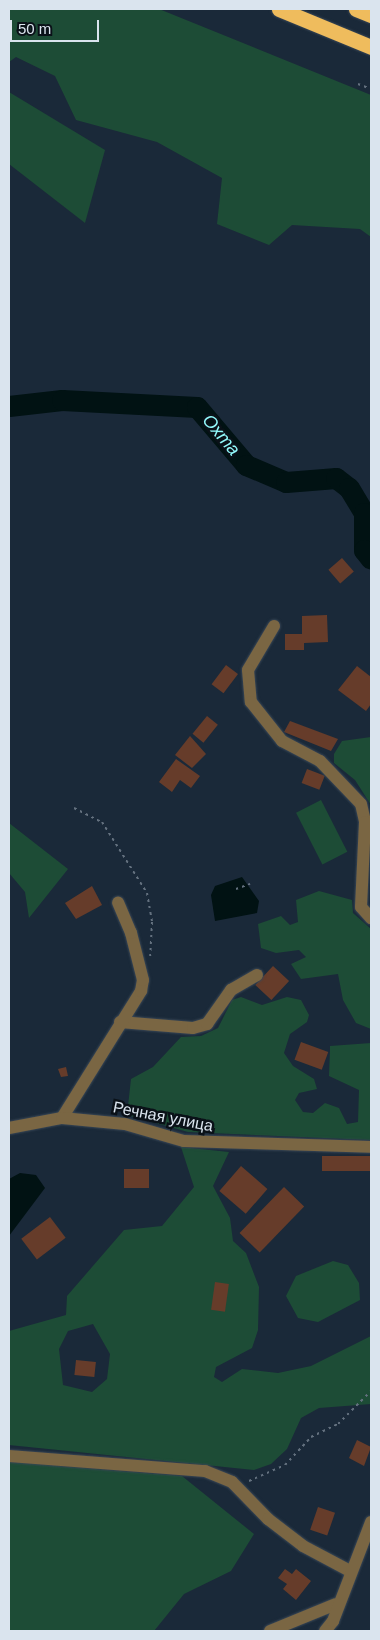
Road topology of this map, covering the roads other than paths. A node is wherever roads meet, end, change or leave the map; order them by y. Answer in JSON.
{"nodes":[{"id":1,"x":279,"y":9,"type":"edge"},
{"id":2,"x":356,"y":9,"type":"edge"},
{"id":3,"x":371,"y":15,"type":"edge"},
{"id":4,"x":371,"y":47,"type":"edge"},
{"id":5,"x":274,"y":626,"type":"dead end"},
{"id":6,"x":118,"y":903,"type":"dead end"},
{"id":7,"x":371,"y":918,"type":"edge"},
{"id":8,"x":257,"y":974,"type":"dead end"},
{"id":9,"x":120,"y":1022,"type":"junction"},
{"id":10,"x":62,"y":1118,"type":"junction"},
{"id":11,"x":9,"y":1128,"type":"edge"},
{"id":12,"x":371,"y":1147,"type":"edge"},
{"id":13,"x":9,"y":1456,"type":"edge"},
{"id":14,"x":371,"y":1522,"type":"edge"},
{"id":15,"x":350,"y":1571,"type":"junction"},
{"id":16,"x":336,"y":1604,"type":"junction"},
{"id":17,"x":270,"y":1631,"type":"edge"},
{"id":18,"x":325,"y":1631,"type":"edge"}],
"edges":[{"from":1,"to":4,"type":"highway"},
{"from":2,"to":3,"type":"highway"},
{"from":5,"to":7,"type":"street"},
{"from":6,"to":9,"type":"street"},
{"from":8,"to":9,"type":"street"},
{"from":9,"to":10,"type":"street"},
{"from":10,"to":11,"type":"street","name":"Речная улица"},
{"from":10,"to":12,"type":"street","name":"Речная улица"},
{"from":13,"to":15,"type":"street"},
{"from":14,"to":15,"type":"street"},
{"from":15,"to":16,"type":"street"},
{"from":16,"to":17,"type":"street"},
{"from":16,"to":18,"type":"street"}]}
